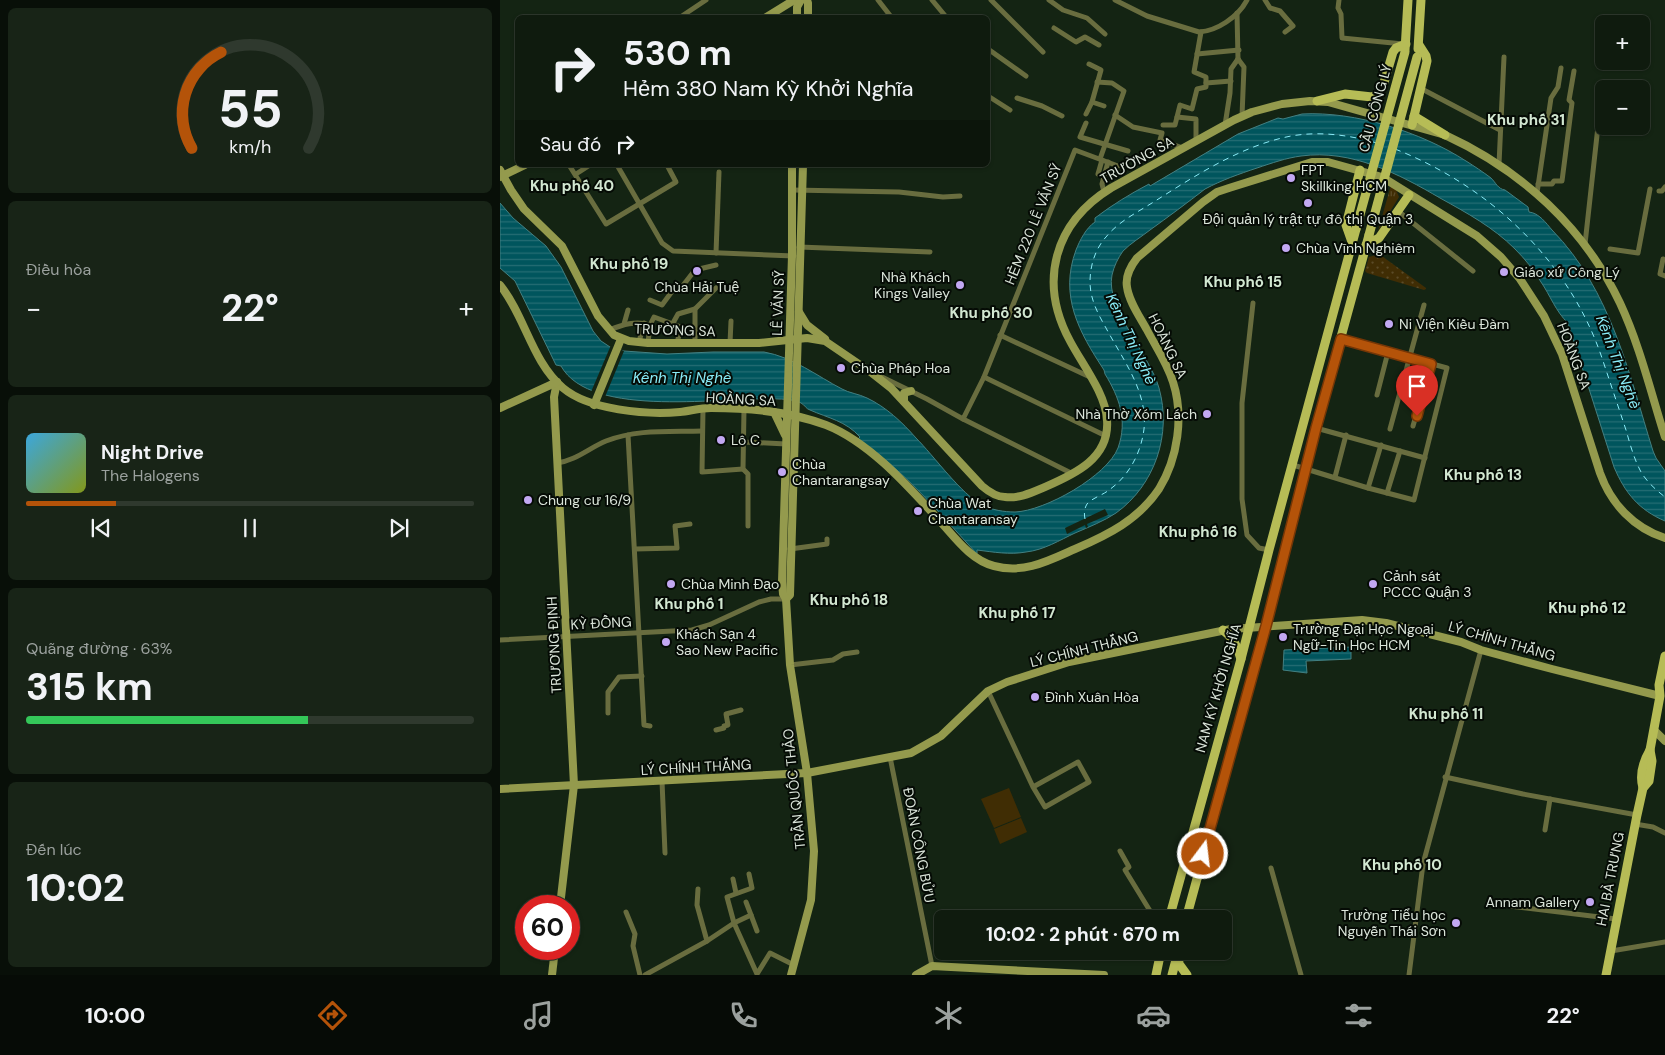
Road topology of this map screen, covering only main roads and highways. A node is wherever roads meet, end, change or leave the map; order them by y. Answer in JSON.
{"nodes":[{"id":1,"x":1408,"y":0,"type":"edge"},
{"id":2,"x":1421,"y":0,"type":"edge"},
{"id":3,"x":1419,"y":45,"type":"junction"},
{"id":4,"x":1405,"y":48,"type":"junction"},
{"id":5,"x":1317,"y":101,"type":"road end"},
{"id":6,"x":1445,"y":135,"type":"road end"},
{"id":7,"x":1360,"y":170,"type":"road end"},
{"id":8,"x":1409,"y":195,"type":"road end"},
{"id":9,"x":1356,"y":229,"type":"joint"},
{"id":10,"x":1369,"y":235,"type":"joint"},
{"id":11,"x":1352,"y":242,"type":"junction"},
{"id":12,"x":1366,"y":245,"type":"junction"},
{"id":13,"x":1346,"y":266,"type":"junction"},
{"id":14,"x":1358,"y":273,"type":"junction"},
{"id":15,"x":1223,"y":630,"type":"road end"},
{"id":16,"x":1665,"y":656,"type":"edge"},
{"id":17,"x":1241,"y":659,"type":"junction"},
{"id":18,"x":1662,"y":693,"type":"edge"},
{"id":19,"x":1171,"y":910,"type":"edge"},
{"id":20,"x":1188,"y":910,"type":"edge"},
{"id":21,"x":1159,"y":960,"type":"edge"},
{"id":22,"x":1176,"y":960,"type":"edge"},
{"id":23,"x":1179,"y":960,"type":"edge"},
{"id":24,"x":1156,"y":975,"type":"edge"},
{"id":25,"x":1172,"y":975,"type":"edge"},
{"id":26,"x":1187,"y":975,"type":"edge"},
{"id":27,"x":1606,"y":975,"type":"edge"}],
"edges":[{"from":1,"to":4,"type":"main road","name":"CẦU CÔNG LÝ"},
{"from":2,"to":3,"type":"main road"},
{"from":3,"to":6,"type":"main road"},
{"from":3,"to":10,"type":"main road","name":"CẦU CÔNG LÝ","bridge":true},
{"from":4,"to":5,"type":"main road"},
{"from":4,"to":9,"type":"main road","name":"CẦU CÔNG LÝ","bridge":true},
{"from":7,"to":11,"type":"main road"},
{"from":8,"to":12,"type":"main road"},
{"from":9,"to":11,"type":"main road","name":"NAM KỲ KHỞI NGHĨA"},
{"from":10,"to":12,"type":"main road","name":"NAM KỲ KHỞI NGHĨA"},
{"from":11,"to":13,"type":"main road","name":"NAM KỲ KHỞI NGHĨA"},
{"from":12,"to":14,"type":"main road","name":"NAM KỲ KHỞI NGHĨA"},
{"from":13,"to":14,"type":"main road"},
{"from":13,"to":17,"type":"main road","name":"NAM KỲ KHỞI NGHĨA"},
{"from":14,"to":20,"type":"main road","name":"NAM KỲ KHỞI NGHĨA"},
{"from":15,"to":17,"type":"main road"},
{"from":16,"to":18,"type":"main road","name":"HAI BÀ TRƯNG"},
{"from":17,"to":19,"type":"main road","name":"NAM KỲ KHỞI NGHĨA"},
{"from":18,"to":27,"type":"main road","name":"HAI BÀ TRƯNG"},
{"from":21,"to":24,"type":"main road"},
{"from":22,"to":25,"type":"main road"},
{"from":23,"to":26,"type":"main road"}]}
